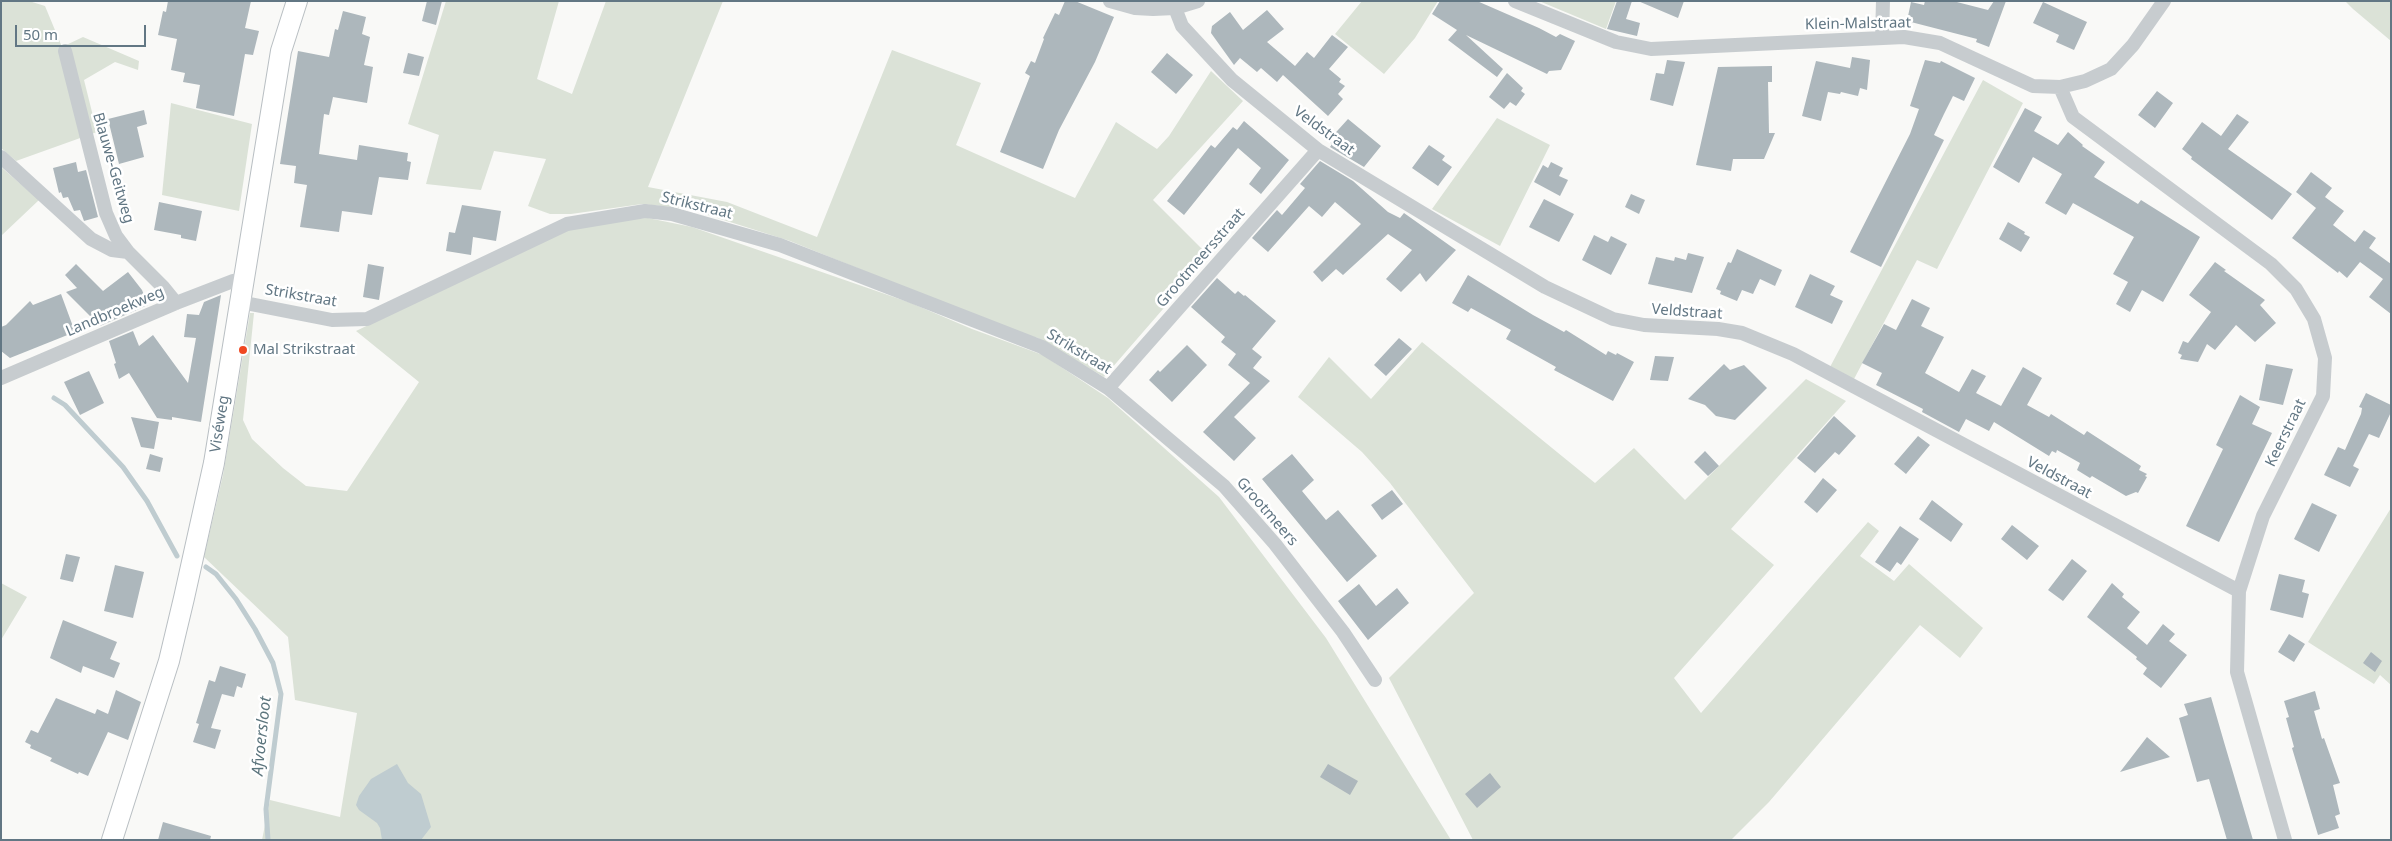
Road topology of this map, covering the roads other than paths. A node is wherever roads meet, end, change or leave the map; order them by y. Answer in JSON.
{"nodes":[{"id":1,"x":297,"y":1,"type":"edge"},
{"id":2,"x":1110,"y":1,"type":"edge"},
{"id":3,"x":1198,"y":1,"type":"edge"},
{"id":4,"x":1515,"y":1,"type":"edge"},
{"id":5,"x":1883,"y":1,"type":"edge"},
{"id":6,"x":2164,"y":1,"type":"edge"},
{"id":7,"x":1176,"y":8,"type":"junction"},
{"id":8,"x":1882,"y":38,"type":"junction"},
{"id":9,"x":65,"y":50,"type":"dead end"},
{"id":10,"x":2060,"y":87,"type":"junction"},
{"id":11,"x":1318,"y":150,"type":"junction"},
{"id":12,"x":1,"y":157,"type":"edge"},
{"id":13,"x":128,"y":252,"type":"junction"},
{"id":14,"x":243,"y":280,"type":"junction"},
{"id":15,"x":240,"y":302,"type":"junction"},
{"id":16,"x":176,"y":303,"type":"junction"},
{"id":17,"x":1,"y":378,"type":"edge"},
{"id":18,"x":1108,"y":388,"type":"junction"},
{"id":19,"x":2239,"y":591,"type":"junction"},
{"id":20,"x":1376,"y":680,"type":"dead end"},
{"id":21,"x":112,"y":840,"type":"edge"},
{"id":22,"x":2285,"y":840,"type":"edge"}],
"edges":[{"from":1,"to":14,"type":"main road","name":"Viséweg"},
{"from":2,"to":7,"type":"street"},
{"from":3,"to":7,"type":"street"},
{"from":4,"to":8,"type":"street","name":"Klein-Malstraat"},
{"from":5,"to":8,"type":"street"},
{"from":6,"to":10,"type":"street","name":"Klein-Malstraat"},
{"from":7,"to":11,"type":"street","name":"Veldstraat"},
{"from":8,"to":10,"type":"street","name":"Klein-Malstraat"},
{"from":9,"to":13,"type":"street","name":"Blauwe-Geitweg"},
{"from":10,"to":19,"type":"street","name":"Keerstraat"},
{"from":11,"to":18,"type":"street","name":"Grootmeersstraat"},
{"from":11,"to":19,"type":"street","name":"Veldstraat"},
{"from":12,"to":13,"type":"street"},
{"from":13,"to":16,"type":"street","name":"Blauwe-Geitweg"},
{"from":14,"to":15,"type":"main road","name":"Viséweg"},
{"from":14,"to":16,"type":"street","name":"Landbroekweg"},
{"from":15,"to":18,"type":"street","name":"Strikstraat"},
{"from":15,"to":21,"type":"main road","name":"Viséweg"},
{"from":16,"to":17,"type":"street","name":"Landbroekweg"},
{"from":18,"to":20,"type":"street","name":"Grootmeers"},
{"from":19,"to":22,"type":"street","name":"Keerstraat"}]}
